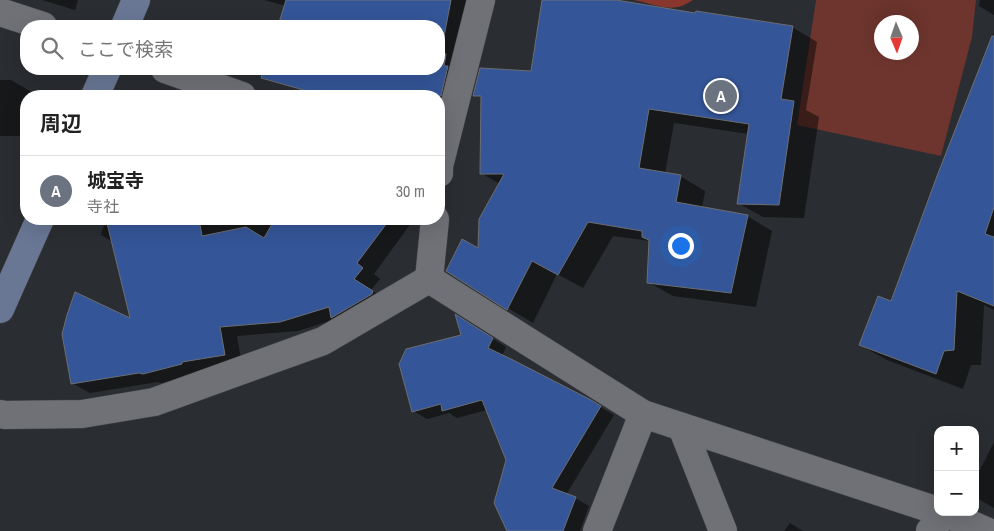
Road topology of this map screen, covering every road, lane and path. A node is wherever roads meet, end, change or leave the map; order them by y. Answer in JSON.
{"nodes":[{"id":1,"x":136,"y":0,"type":"edge"},
{"id":2,"x":481,"y":0,"type":"edge"},
{"id":3,"x":0,"y":12,"type":"edge"},
{"id":4,"x":25,"y":20,"type":"edge"},
{"id":5,"x":128,"y":20,"type":"edge"},
{"id":6,"x":104,"y":75,"type":"edge"},
{"id":7,"x":182,"y":75,"type":"edge"},
{"id":8,"x":98,"y":90,"type":"edge"},
{"id":9,"x":225,"y":90,"type":"edge"},
{"id":10,"x":445,"y":142,"type":"edge"},
{"id":11,"x":37,"y":225,"type":"edge"},
{"id":12,"x":434,"y":225,"type":"edge"},
{"id":13,"x":429,"y":278,"type":"junction"},
{"id":14,"x":3,"y":290,"type":"edge"},
{"id":15,"x":0,"y":414,"type":"edge"},
{"id":16,"x":643,"y":414,"type":"junction"},
{"id":17,"x":682,"y":427,"type":"junction"},
{"id":18,"x":938,"y":517,"type":"edge"},
{"id":19,"x":598,"y":531,"type":"edge"},
{"id":20,"x":723,"y":531,"type":"edge"},
{"id":21,"x":986,"y":531,"type":"edge"}],
"edges":[{"from":1,"to":5,"type":"street"},
{"from":2,"to":10,"type":"street"},
{"from":3,"to":4,"type":"street"},
{"from":6,"to":8,"type":"street"},
{"from":7,"to":9,"type":"street"},
{"from":11,"to":14,"type":"street"},
{"from":12,"to":13,"type":"street"},
{"from":13,"to":15,"type":"street"},
{"from":13,"to":16,"type":"street"},
{"from":16,"to":17,"type":"street"},
{"from":16,"to":19,"type":"street"},
{"from":17,"to":18,"type":"street"},
{"from":17,"to":20,"type":"street"},
{"from":18,"to":21,"type":"street"}]}
